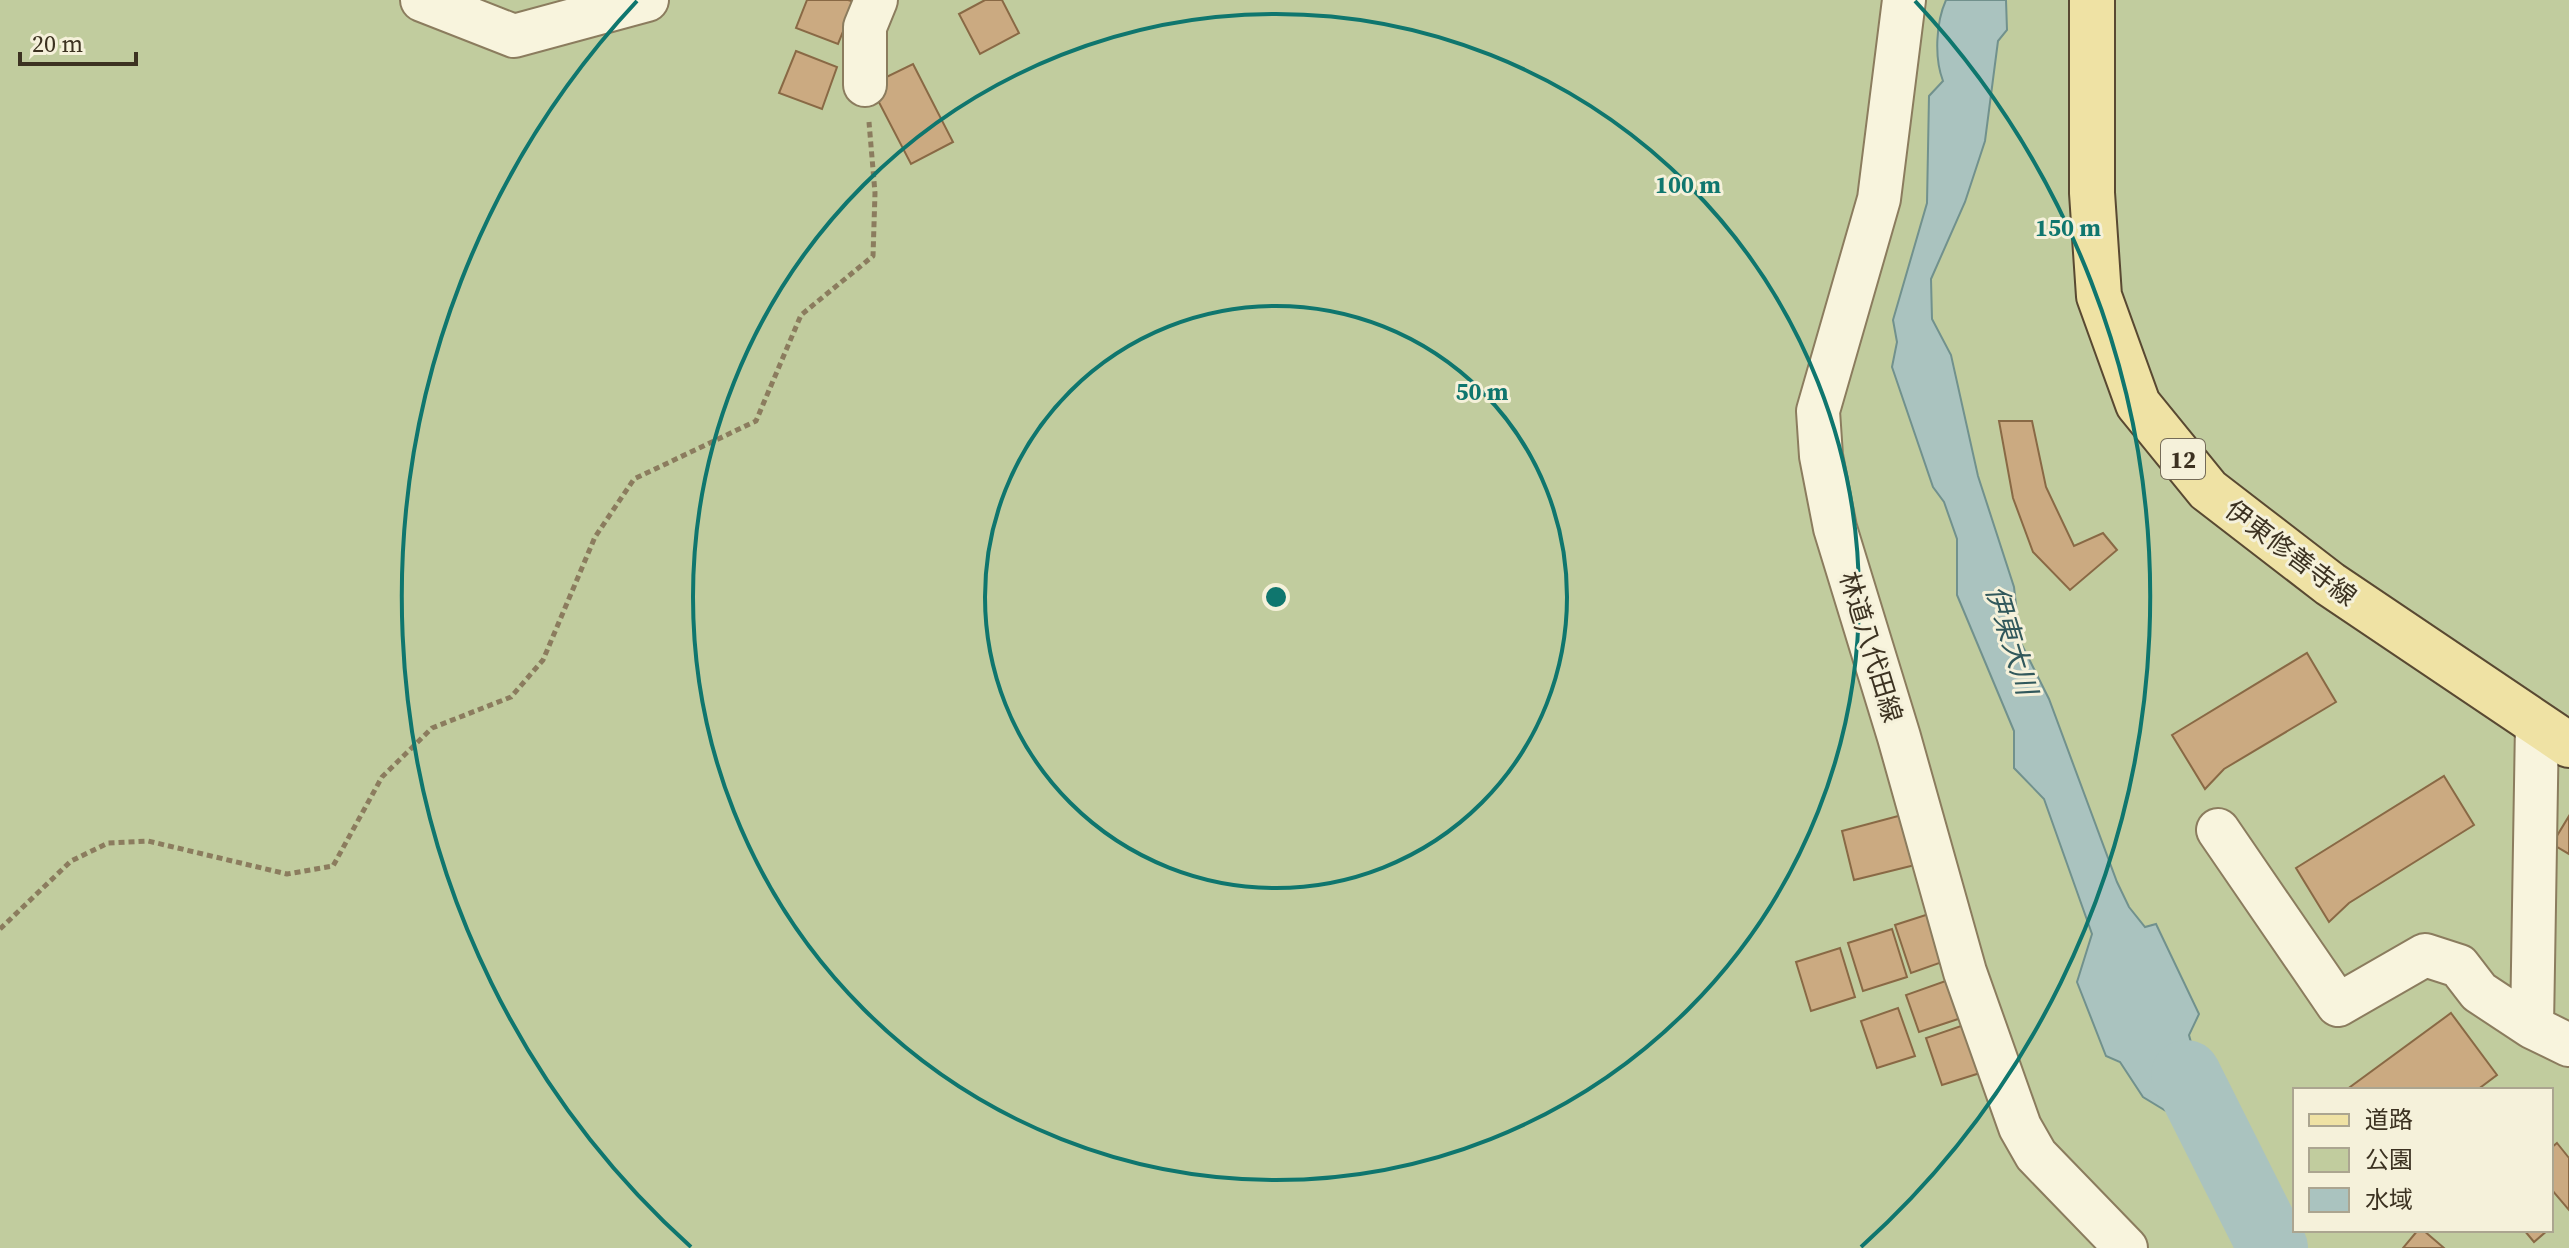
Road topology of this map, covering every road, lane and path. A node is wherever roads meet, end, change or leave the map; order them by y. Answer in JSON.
{"nodes":[{"id":1,"x":422,"y":0,"type":"edge"},
{"id":2,"x":647,"y":0,"type":"edge"},
{"id":3,"x":876,"y":0,"type":"edge"},
{"id":4,"x":1904,"y":0,"type":"edge"},
{"id":5,"x":2092,"y":0,"type":"edge"},
{"id":6,"x":865,"y":85,"type":"joint"},
{"id":7,"x":2553,"y":735,"type":"edge"},
{"id":8,"x":2218,"y":830,"type":"dead end"},
{"id":9,"x":0,"y":929,"type":"edge"},
{"id":10,"x":2532,"y":1027,"type":"junction"},
{"id":11,"x":2569,"y":1045,"type":"edge"},
{"id":12,"x":2126,"y":1248,"type":"edge"}],
"edges":[{"from":1,"to":2,"type":"street"},
{"from":3,"to":6,"type":"street"},
{"from":4,"to":12,"type":"street","name":"林道八代田線"},
{"from":5,"to":7,"type":"main road","name":"伊東修善寺線","number":"12"},
{"from":6,"to":9,"type":"path"},
{"from":7,"to":10,"type":"street"},
{"from":8,"to":10,"type":"street"},
{"from":10,"to":11,"type":"street"}]}
